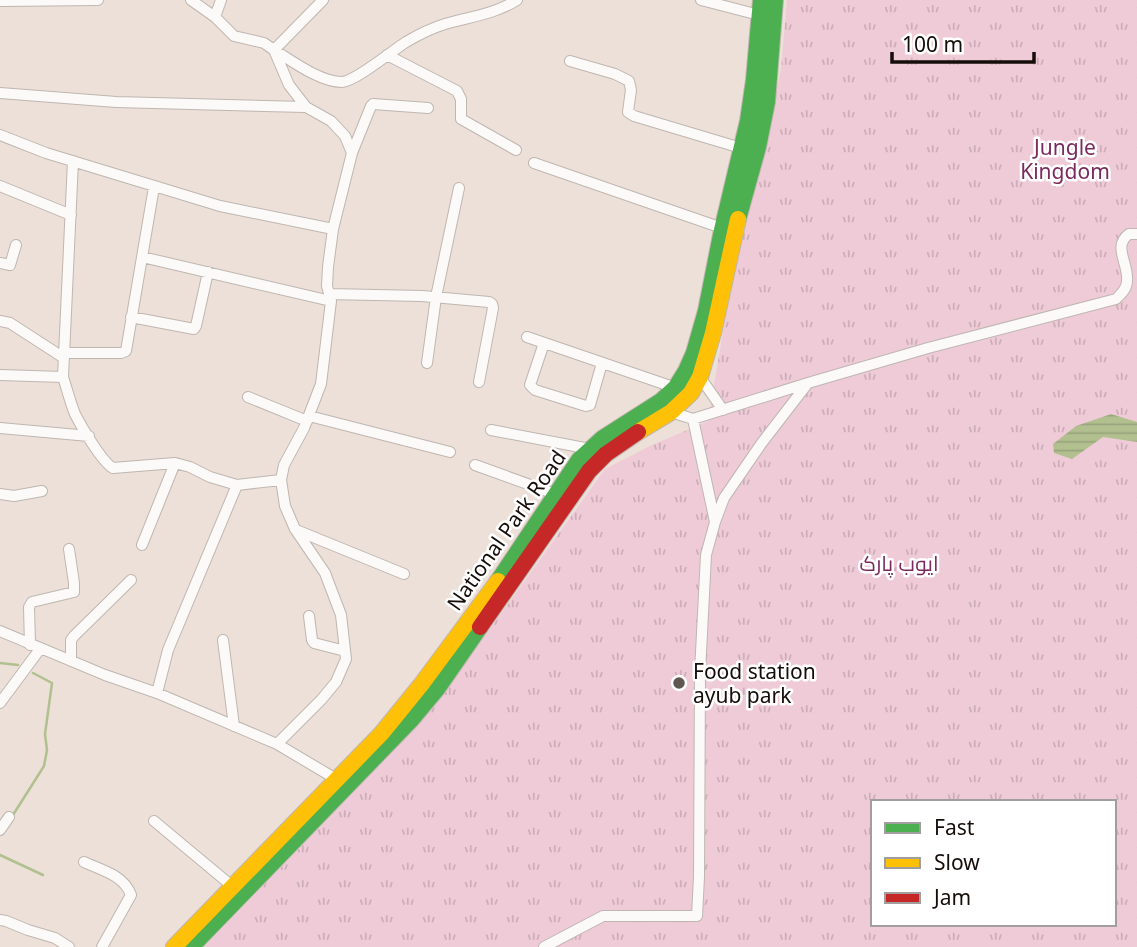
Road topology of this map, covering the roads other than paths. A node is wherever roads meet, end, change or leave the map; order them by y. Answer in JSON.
{"nodes":[{"id":1,"x":98,"y":0,"type":"edge"},
{"id":2,"x":191,"y":0,"type":"edge"},
{"id":3,"x":221,"y":0,"type":"edge"},
{"id":4,"x":323,"y":0,"type":"edge"},
{"id":5,"x":517,"y":0,"type":"edge"},
{"id":6,"x":701,"y":0,"type":"edge"},
{"id":7,"x":775,"y":0,"type":"edge"},
{"id":8,"x":0,"y":1,"type":"edge"},
{"id":9,"x":760,"y":8,"type":"edge"},
{"id":10,"x":215,"y":17,"type":"junction"},
{"id":11,"x":274,"y":50,"type":"junction"},
{"id":12,"x":387,"y":54,"type":"junction"},
{"id":13,"x":570,"y":61,"type":"dead end"},
{"id":14,"x":0,"y":93,"type":"edge"},
{"id":15,"x":306,"y":107,"type":"junction"},
{"id":16,"x":428,"y":108,"type":"dead end"},
{"id":17,"x":0,"y":135,"type":"edge"},
{"id":18,"x":741,"y":148,"type":"junction"},
{"id":19,"x":516,"y":150,"type":"dead end"},
{"id":20,"x":352,"y":153,"type":"junction"},
{"id":21,"x":73,"y":161,"type":"junction"},
{"id":22,"x":534,"y":163,"type":"dead end"},
{"id":23,"x":0,"y":186,"type":"edge"},
{"id":24,"x":154,"y":187,"type":"junction"},
{"id":25,"x":459,"y":188,"type":"dead end"},
{"id":26,"x":71,"y":215,"type":"junction"},
{"id":27,"x":722,"y":228,"type":"junction"},
{"id":28,"x":333,"y":229,"type":"junction"},
{"id":29,"x":1137,"y":234,"type":"edge"},
{"id":30,"x":16,"y":244,"type":"dead end"},
{"id":31,"x":142,"y":257,"type":"junction"},
{"id":32,"x":0,"y":263,"type":"edge"},
{"id":33,"x":208,"y":272,"type":"junction"},
{"id":34,"x":330,"y":297,"type":"junction"},
{"id":35,"x":436,"y":297,"type":"junction"},
{"id":36,"x":131,"y":317,"type":"junction"},
{"id":37,"x":0,"y":321,"type":"edge"},
{"id":38,"x":527,"y":337,"type":"dead end"},
{"id":39,"x":544,"y":343,"type":"junction"},
{"id":40,"x":64,"y":356,"type":"junction"},
{"id":41,"x":428,"y":363,"type":"dead end"},
{"id":42,"x":602,"y":363,"type":"junction"},
{"id":43,"x":0,"y":375,"type":"edge"},
{"id":44,"x":62,"y":377,"type":"junction"},
{"id":45,"x":700,"y":377,"type":"junction"},
{"id":46,"x":479,"y":383,"type":"dead end"},
{"id":47,"x":808,"y":383,"type":"junction"},
{"id":48,"x":676,"y":387,"type":"junction"},
{"id":49,"x":784,"y":390,"type":"junction"},
{"id":50,"x":248,"y":397,"type":"dead end"},
{"id":51,"x":793,"y":401,"type":"junction"},
{"id":52,"x":666,"y":406,"type":"junction"},
{"id":53,"x":723,"y":410,"type":"junction"},
{"id":54,"x":308,"y":418,"type":"junction"},
{"id":55,"x":693,"y":419,"type":"junction"},
{"id":56,"x":0,"y":428,"type":"edge"},
{"id":57,"x":491,"y":430,"type":"dead end"},
{"id":58,"x":89,"y":436,"type":"junction"},
{"id":59,"x":590,"y":449,"type":"junction"},
{"id":60,"x":450,"y":453,"type":"dead end"},
{"id":61,"x":175,"y":463,"type":"junction"},
{"id":62,"x":475,"y":465,"type":"dead end"},
{"id":63,"x":281,"y":480,"type":"junction"},
{"id":64,"x":237,"y":485,"type":"junction"},
{"id":65,"x":41,"y":491,"type":"dead end"},
{"id":66,"x":0,"y":494,"type":"edge"},
{"id":67,"x":555,"y":494,"type":"junction"},
{"id":68,"x":715,"y":522,"type":"junction"},
{"id":69,"x":296,"y":530,"type":"junction"},
{"id":70,"x":142,"y":545,"type":"dead end"},
{"id":71,"x":69,"y":549,"type":"dead end"},
{"id":72,"x":404,"y":574,"type":"dead end"},
{"id":73,"x":131,"y":580,"type":"dead end"},
{"id":74,"x":309,"y":616,"type":"dead end"},
{"id":75,"x":0,"y":631,"type":"edge"},
{"id":76,"x":223,"y":640,"type":"dead end"},
{"id":77,"x":35,"y":647,"type":"junction"},
{"id":78,"x":345,"y":651,"type":"junction"},
{"id":79,"x":71,"y":662,"type":"junction"},
{"id":80,"x":441,"y":670,"type":"junction"},
{"id":81,"x":4,"y":689,"type":"edge"},
{"id":82,"x":157,"y":693,"type":"junction"},
{"id":83,"x":0,"y":703,"type":"edge"},
{"id":84,"x":234,"y":726,"type":"junction"},
{"id":85,"x":277,"y":744,"type":"junction"},
{"id":86,"x":336,"y":779,"type":"junction"},
{"id":87,"x":9,"y":817,"type":"dead end"},
{"id":88,"x":154,"y":821,"type":"dead end"},
{"id":89,"x":0,"y":830,"type":"edge"},
{"id":90,"x":84,"y":862,"type":"dead end"},
{"id":91,"x":253,"y":875,"type":"junction"},
{"id":92,"x":232,"y":886,"type":"junction"},
{"id":93,"x":0,"y":920,"type":"edge"},
{"id":94,"x":69,"y":947,"type":"edge"},
{"id":95,"x":102,"y":947,"type":"edge"},
{"id":96,"x":174,"y":947,"type":"edge"},
{"id":97,"x":191,"y":947,"type":"edge"},
{"id":98,"x":544,"y":947,"type":"edge"}],
"edges":[{"from":1,"to":8,"type":"street"},
{"from":2,"to":10,"type":"street"},
{"from":3,"to":10,"type":"street"},
{"from":4,"to":11,"type":"street"},
{"from":5,"to":12,"type":"street"},
{"from":6,"to":9,"type":"street"},
{"from":7,"to":45,"type":"main road","name":"National Park Road"},
{"from":9,"to":18,"type":"main road","name":"National Park Road"},
{"from":10,"to":11,"type":"street"},
{"from":11,"to":12,"type":"street"},
{"from":11,"to":15,"type":"street"},
{"from":12,"to":19,"type":"street"},
{"from":13,"to":18,"type":"street"},
{"from":14,"to":15,"type":"street"},
{"from":15,"to":20,"type":"street"},
{"from":16,"to":20,"type":"street"},
{"from":17,"to":21,"type":"street"},
{"from":18,"to":27,"type":"main road","name":"National Park Road"},
{"from":20,"to":28,"type":"street"},
{"from":21,"to":24,"type":"street"},
{"from":21,"to":26,"type":"street"},
{"from":22,"to":27,"type":"street"},
{"from":23,"to":26,"type":"street"},
{"from":24,"to":28,"type":"street"},
{"from":24,"to":31,"type":"street"},
{"from":25,"to":35,"type":"street"},
{"from":26,"to":40,"type":"street"},
{"from":27,"to":48,"type":"main road","name":"National Park Road"},
{"from":28,"to":34,"type":"street"},
{"from":29,"to":47,"type":"street"},
{"from":30,"to":32,"type":"street"},
{"from":31,"to":33,"type":"street"},
{"from":31,"to":36,"type":"street"},
{"from":33,"to":34,"type":"street"},
{"from":33,"to":36,"type":"street"},
{"from":34,"to":35,"type":"street"},
{"from":34,"to":54,"type":"street"},
{"from":35,"to":41,"type":"street"},
{"from":35,"to":46,"type":"street"},
{"from":36,"to":40,"type":"street"},
{"from":37,"to":40,"type":"street"},
{"from":38,"to":39,"type":"street"},
{"from":39,"to":42,"type":"street"},
{"from":39,"to":42,"type":"street"},
{"from":40,"to":44,"type":"street"},
{"from":42,"to":48,"type":"street"},
{"from":43,"to":44,"type":"street"},
{"from":44,"to":58,"type":"street"},
{"from":45,"to":52,"type":"main road","name":"National Park Road"},
{"from":45,"to":53,"type":"street"},
{"from":47,"to":49,"type":"street"},
{"from":47,"to":51,"type":"street"},
{"from":48,"to":52,"type":"main road","name":"National Park Road"},
{"from":49,"to":51,"type":"street"},
{"from":49,"to":53,"type":"street"},
{"from":50,"to":54,"type":"street"},
{"from":51,"to":68,"type":"street"},
{"from":52,"to":55,"type":"street"},
{"from":52,"to":59,"type":"main road","name":"National Park Road"},
{"from":52,"to":80,"type":"main road","name":"National Park Road"},
{"from":53,"to":55,"type":"street"},
{"from":54,"to":60,"type":"street"},
{"from":54,"to":63,"type":"street"},
{"from":55,"to":68,"type":"street"},
{"from":56,"to":58,"type":"street"},
{"from":57,"to":59,"type":"street"},
{"from":58,"to":61,"type":"street"},
{"from":59,"to":67,"type":"main road","name":"National Park Road"},
{"from":61,"to":64,"type":"street"},
{"from":61,"to":70,"type":"street"},
{"from":62,"to":67,"type":"street"},
{"from":63,"to":64,"type":"street"},
{"from":63,"to":69,"type":"street"},
{"from":64,"to":82,"type":"street"},
{"from":65,"to":66,"type":"street"},
{"from":67,"to":80,"type":"main road","name":"National Park Road"},
{"from":68,"to":98,"type":"street"},
{"from":69,"to":72,"type":"street"},
{"from":69,"to":78,"type":"street"},
{"from":71,"to":77,"type":"street"},
{"from":73,"to":79,"type":"street"},
{"from":74,"to":78,"type":"street"},
{"from":75,"to":77,"type":"street"},
{"from":76,"to":84,"type":"street"},
{"from":77,"to":79,"type":"street"},
{"from":77,"to":81,"type":"street"},
{"from":78,"to":85,"type":"street"},
{"from":79,"to":82,"type":"street"},
{"from":80,"to":86,"type":"main road","name":"National Park Road"},
{"from":80,"to":91,"type":"main road","name":"National Park Road"},
{"from":81,"to":83,"type":"street"},
{"from":82,"to":84,"type":"street"},
{"from":84,"to":85,"type":"street"},
{"from":85,"to":86,"type":"street"},
{"from":86,"to":91,"type":"main road","name":"National Park Road"},
{"from":87,"to":89,"type":"street"},
{"from":88,"to":92,"type":"street"},
{"from":90,"to":95,"type":"street"},
{"from":91,"to":92,"type":"main road","name":"National Park Road"},
{"from":91,"to":97,"type":"main road","name":"National Park Road"},
{"from":92,"to":96,"type":"main road","name":"National Park Road"},
{"from":93,"to":94,"type":"street"}]}
